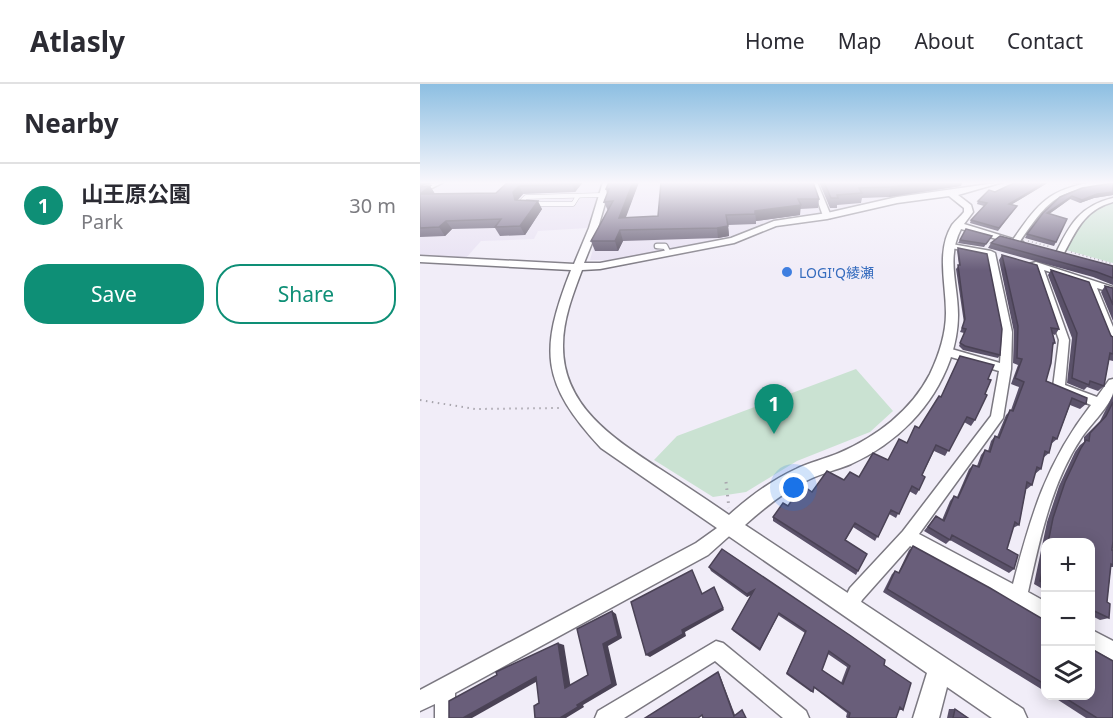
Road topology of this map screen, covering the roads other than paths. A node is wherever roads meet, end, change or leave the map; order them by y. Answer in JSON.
{"nodes":[{"id":1,"x":598,"y":212,"type":"edge"},
{"id":2,"x":825,"y":212,"type":"edge"},
{"id":3,"x":846,"y":212,"type":"edge"},
{"id":4,"x":969,"y":212,"type":"edge"},
{"id":5,"x":1036,"y":212,"type":"edge"},
{"id":6,"x":1085,"y":212,"type":"edge"},
{"id":7,"x":827,"y":216,"type":"junction"},
{"id":8,"x":957,"y":225,"type":"junction"},
{"id":9,"x":1020,"y":241,"type":"joint"},
{"id":10,"x":949,"y":245,"type":"junction"},
{"id":11,"x":657,"y":246,"type":"dead end"},
{"id":12,"x":1049,"y":250,"type":"edge"},
{"id":13,"x":668,"y":252,"type":"junction"},
{"id":14,"x":1064,"y":252,"type":"joint"},
{"id":15,"x":420,"y":259,"type":"edge"},
{"id":16,"x":1019,"y":261,"type":"edge"},
{"id":17,"x":1038,"y":266,"type":"junction"},
{"id":18,"x":578,"y":267,"type":"junction"},
{"id":19,"x":1089,"y":281,"type":"junction"},
{"id":20,"x":1113,"y":290,"type":"edge"},
{"id":21,"x":1113,"y":340,"type":"edge"},
{"id":22,"x":948,"y":352,"type":"junction"},
{"id":23,"x":1005,"y":369,"type":"junction"},
{"id":24,"x":1113,"y":383,"type":"edge"},
{"id":25,"x":1101,"y":404,"type":"junction"},
{"id":26,"x":730,"y":517,"type":"junction"},
{"id":27,"x":908,"y":536,"type":"junction"},
{"id":28,"x":1018,"y":597,"type":"junction"},
{"id":29,"x":850,"y":606,"type":"junction"},
{"id":30,"x":1041,"y":609,"type":"edge"},
{"id":31,"x":1095,"y":641,"type":"edge"},
{"id":32,"x":1113,"y":651,"type":"edge"},
{"id":33,"x":940,"y":669,"type":"junction"},
{"id":34,"x":445,"y":687,"type":"junction"},
{"id":35,"x":420,"y":701,"type":"edge"},
{"id":36,"x":797,"y":717,"type":"edge"},
{"id":37,"x":445,"y":718,"type":"edge"},
{"id":38,"x":605,"y":718,"type":"edge"},
{"id":39,"x":926,"y":718,"type":"edge"},
{"id":40,"x":1014,"y":718,"type":"edge"}],
"edges":[{"from":1,"to":18,"type":"street"},
{"from":2,"to":7,"type":"street"},
{"from":3,"to":7,"type":"street"},
{"from":4,"to":8,"type":"street"},
{"from":5,"to":9,"type":"street"},
{"from":6,"to":14,"type":"street"},
{"from":7,"to":13,"type":"street"},
{"from":8,"to":9,"type":"street"},
{"from":8,"to":10,"type":"street"},
{"from":10,"to":22,"type":"street"},
{"from":10,"to":23,"type":"street"},
{"from":11,"to":13,"type":"lane"},
{"from":12,"to":14,"type":"street"},
{"from":13,"to":18,"type":"street"},
{"from":15,"to":18,"type":"street"},
{"from":16,"to":17,"type":"street"},
{"from":17,"to":19,"type":"street"},
{"from":17,"to":25,"type":"street"},
{"from":18,"to":26,"type":"street"},
{"from":19,"to":20,"type":"street"},
{"from":19,"to":21,"type":"street"},
{"from":22,"to":23,"type":"street"},
{"from":22,"to":26,"type":"street"},
{"from":23,"to":27,"type":"street"},
{"from":24,"to":25,"type":"street"},
{"from":25,"to":28,"type":"street"},
{"from":26,"to":29,"type":"street"},
{"from":26,"to":34,"type":"street"},
{"from":27,"to":28,"type":"street"},
{"from":27,"to":29,"type":"street"},
{"from":28,"to":30,"type":"street"},
{"from":29,"to":33,"type":"street"},
{"from":31,"to":32,"type":"street"},
{"from":33,"to":39,"type":"street"},
{"from":33,"to":40,"type":"street"},
{"from":34,"to":35,"type":"street"},
{"from":34,"to":37,"type":"street"},
{"from":36,"to":38,"type":"street"}]}
